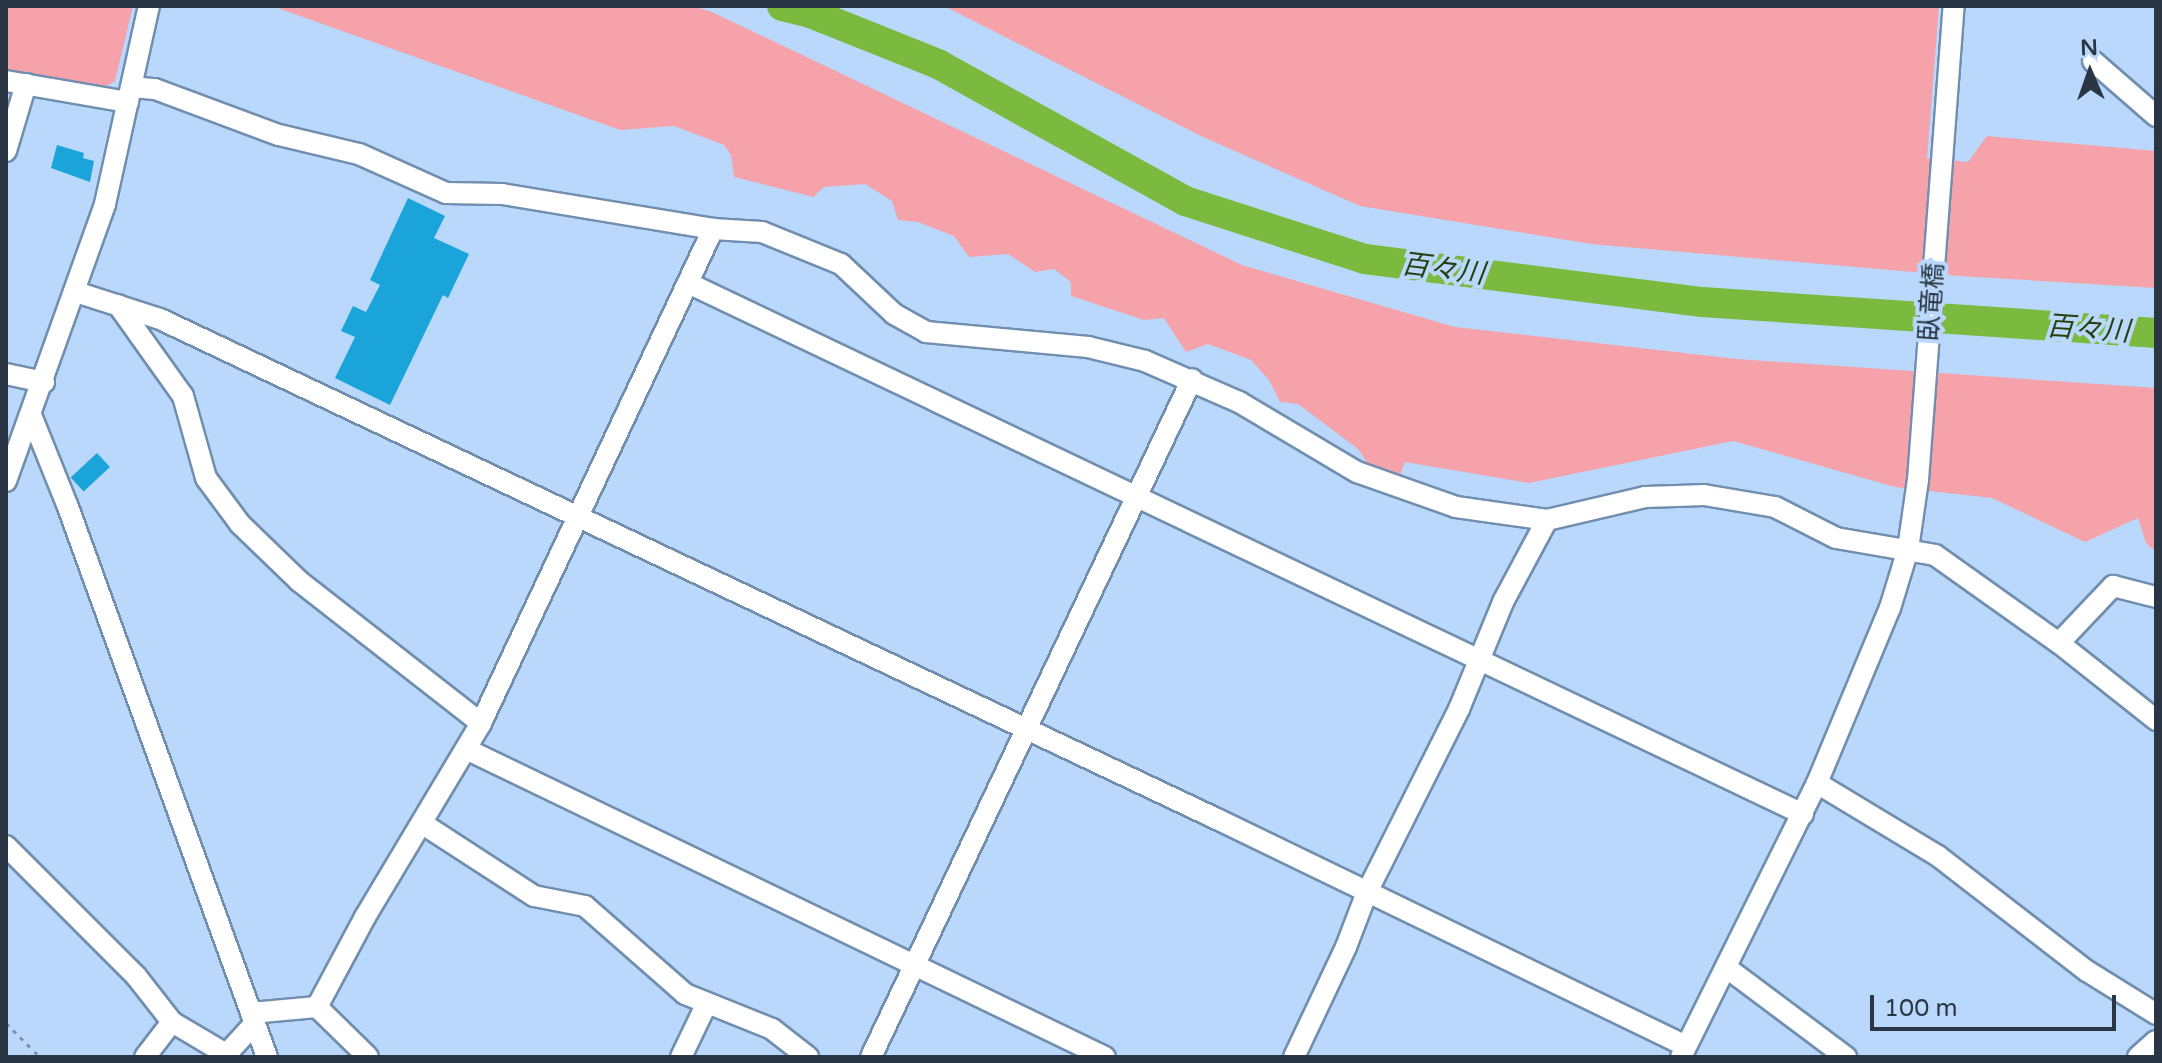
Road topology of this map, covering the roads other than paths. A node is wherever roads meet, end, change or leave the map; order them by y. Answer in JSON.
{"nodes":[{"id":1,"x":149,"y":6,"type":"edge"},
{"id":2,"x":1954,"y":6,"type":"edge"},
{"id":3,"x":2093,"y":61,"type":"dead end"},
{"id":4,"x":16,"y":82,"type":"edge"},
{"id":5,"x":129,"y":94,"type":"junction"},
{"id":6,"x":2156,"y":116,"type":"edge"},
{"id":7,"x":6,"y":151,"type":"edge"},
{"id":8,"x":713,"y":229,"type":"junction"},
{"id":9,"x":688,"y":283,"type":"junction"},
{"id":10,"x":76,"y":292,"type":"junction"},
{"id":11,"x":118,"y":305,"type":"junction"},
{"id":12,"x":6,"y":374,"type":"edge"},
{"id":13,"x":1192,"y":379,"type":"junction"},
{"id":14,"x":44,"y":382,"type":"junction"},
{"id":15,"x":31,"y":415,"type":"junction"},
{"id":16,"x":6,"y":481,"type":"edge"},
{"id":17,"x":1136,"y":499,"type":"junction"},
{"id":18,"x":579,"y":516,"type":"junction"},
{"id":19,"x":1547,"y":520,"type":"junction"},
{"id":20,"x":1908,"y":549,"type":"junction"},
{"id":21,"x":2156,"y":597,"type":"edge"},
{"id":22,"x":2059,"y":643,"type":"junction"},
{"id":23,"x":1479,"y":660,"type":"junction"},
{"id":24,"x":2156,"y":720,"type":"edge"},
{"id":25,"x":481,"y":723,"type":"junction"},
{"id":26,"x":1027,"y":732,"type":"junction"},
{"id":27,"x":468,"y":750,"type":"junction"},
{"id":28,"x":1817,"y":783,"type":"junction"},
{"id":29,"x":1803,"y":814,"type":"junction"},
{"id":30,"x":423,"y":824,"type":"junction"},
{"id":31,"x":6,"y":846,"type":"edge"},
{"id":32,"x":1367,"y":892,"type":"junction"},
{"id":33,"x":914,"y":966,"type":"junction"},
{"id":34,"x":1727,"y":968,"type":"junction"},
{"id":35,"x":707,"y":1003,"type":"junction"},
{"id":36,"x":317,"y":1007,"type":"junction"},
{"id":37,"x":2155,"y":1011,"type":"edge"},
{"id":38,"x":253,"y":1018,"type":"junction"},
{"id":39,"x":172,"y":1022,"type":"junction"},
{"id":40,"x":2156,"y":1041,"type":"edge"},
{"id":41,"x":1683,"y":1052,"type":"edge"},
{"id":42,"x":225,"y":1056,"type":"edge"},
{"id":43,"x":145,"y":1057,"type":"edge"},
{"id":44,"x":267,"y":1057,"type":"edge"},
{"id":45,"x":368,"y":1057,"type":"edge"},
{"id":46,"x":681,"y":1057,"type":"edge"},
{"id":47,"x":808,"y":1057,"type":"edge"},
{"id":48,"x":871,"y":1057,"type":"edge"},
{"id":49,"x":1105,"y":1057,"type":"edge"},
{"id":50,"x":1294,"y":1057,"type":"edge"},
{"id":51,"x":1846,"y":1057,"type":"edge"},
{"id":52,"x":2138,"y":1057,"type":"edge"}],
"edges":[{"from":1,"to":5,"type":"street"},
{"from":2,"to":20,"type":"street","name":"臥竜橋"},
{"from":3,"to":6,"type":"street"},
{"from":4,"to":5,"type":"street"},
{"from":4,"to":7,"type":"street"},
{"from":5,"to":8,"type":"street"},
{"from":5,"to":10,"type":"street"},
{"from":8,"to":9,"type":"street"},
{"from":8,"to":13,"type":"street"},
{"from":9,"to":17,"type":"street"},
{"from":9,"to":18,"type":"street"},
{"from":10,"to":11,"type":"street"},
{"from":10,"to":14,"type":"street"},
{"from":11,"to":18,"type":"street"},
{"from":11,"to":25,"type":"street"},
{"from":12,"to":14,"type":"street"},
{"from":13,"to":17,"type":"street"},
{"from":13,"to":19,"type":"street"},
{"from":14,"to":15,"type":"street"},
{"from":15,"to":16,"type":"street"},
{"from":15,"to":38,"type":"street"},
{"from":17,"to":23,"type":"street"},
{"from":17,"to":26,"type":"street"},
{"from":18,"to":25,"type":"street"},
{"from":18,"to":26,"type":"street"},
{"from":19,"to":20,"type":"street"},
{"from":19,"to":23,"type":"street"},
{"from":20,"to":22,"type":"street"},
{"from":20,"to":28,"type":"street","name":"臥竜橋"},
{"from":21,"to":22,"type":"street"},
{"from":22,"to":24,"type":"street"},
{"from":23,"to":29,"type":"street"},
{"from":23,"to":32,"type":"street"},
{"from":25,"to":27,"type":"street"},
{"from":26,"to":32,"type":"street"},
{"from":26,"to":33,"type":"street"},
{"from":27,"to":30,"type":"street"},
{"from":27,"to":33,"type":"street"},
{"from":28,"to":29,"type":"street","name":"臥竜橋"},
{"from":28,"to":37,"type":"street"},
{"from":29,"to":34,"type":"street","name":"臥竜橋"},
{"from":30,"to":35,"type":"street"},
{"from":30,"to":36,"type":"street"},
{"from":31,"to":39,"type":"street"},
{"from":32,"to":41,"type":"street"},
{"from":32,"to":50,"type":"street"},
{"from":33,"to":48,"type":"street"},
{"from":33,"to":49,"type":"street"},
{"from":34,"to":41,"type":"street","name":"臥竜橋"},
{"from":34,"to":51,"type":"street"},
{"from":35,"to":46,"type":"street"},
{"from":35,"to":47,"type":"street"},
{"from":36,"to":38,"type":"street"},
{"from":36,"to":45,"type":"street"},
{"from":38,"to":42,"type":"street"},
{"from":38,"to":44,"type":"street"},
{"from":39,"to":42,"type":"street"},
{"from":39,"to":43,"type":"street"},
{"from":40,"to":52,"type":"street"}]}
